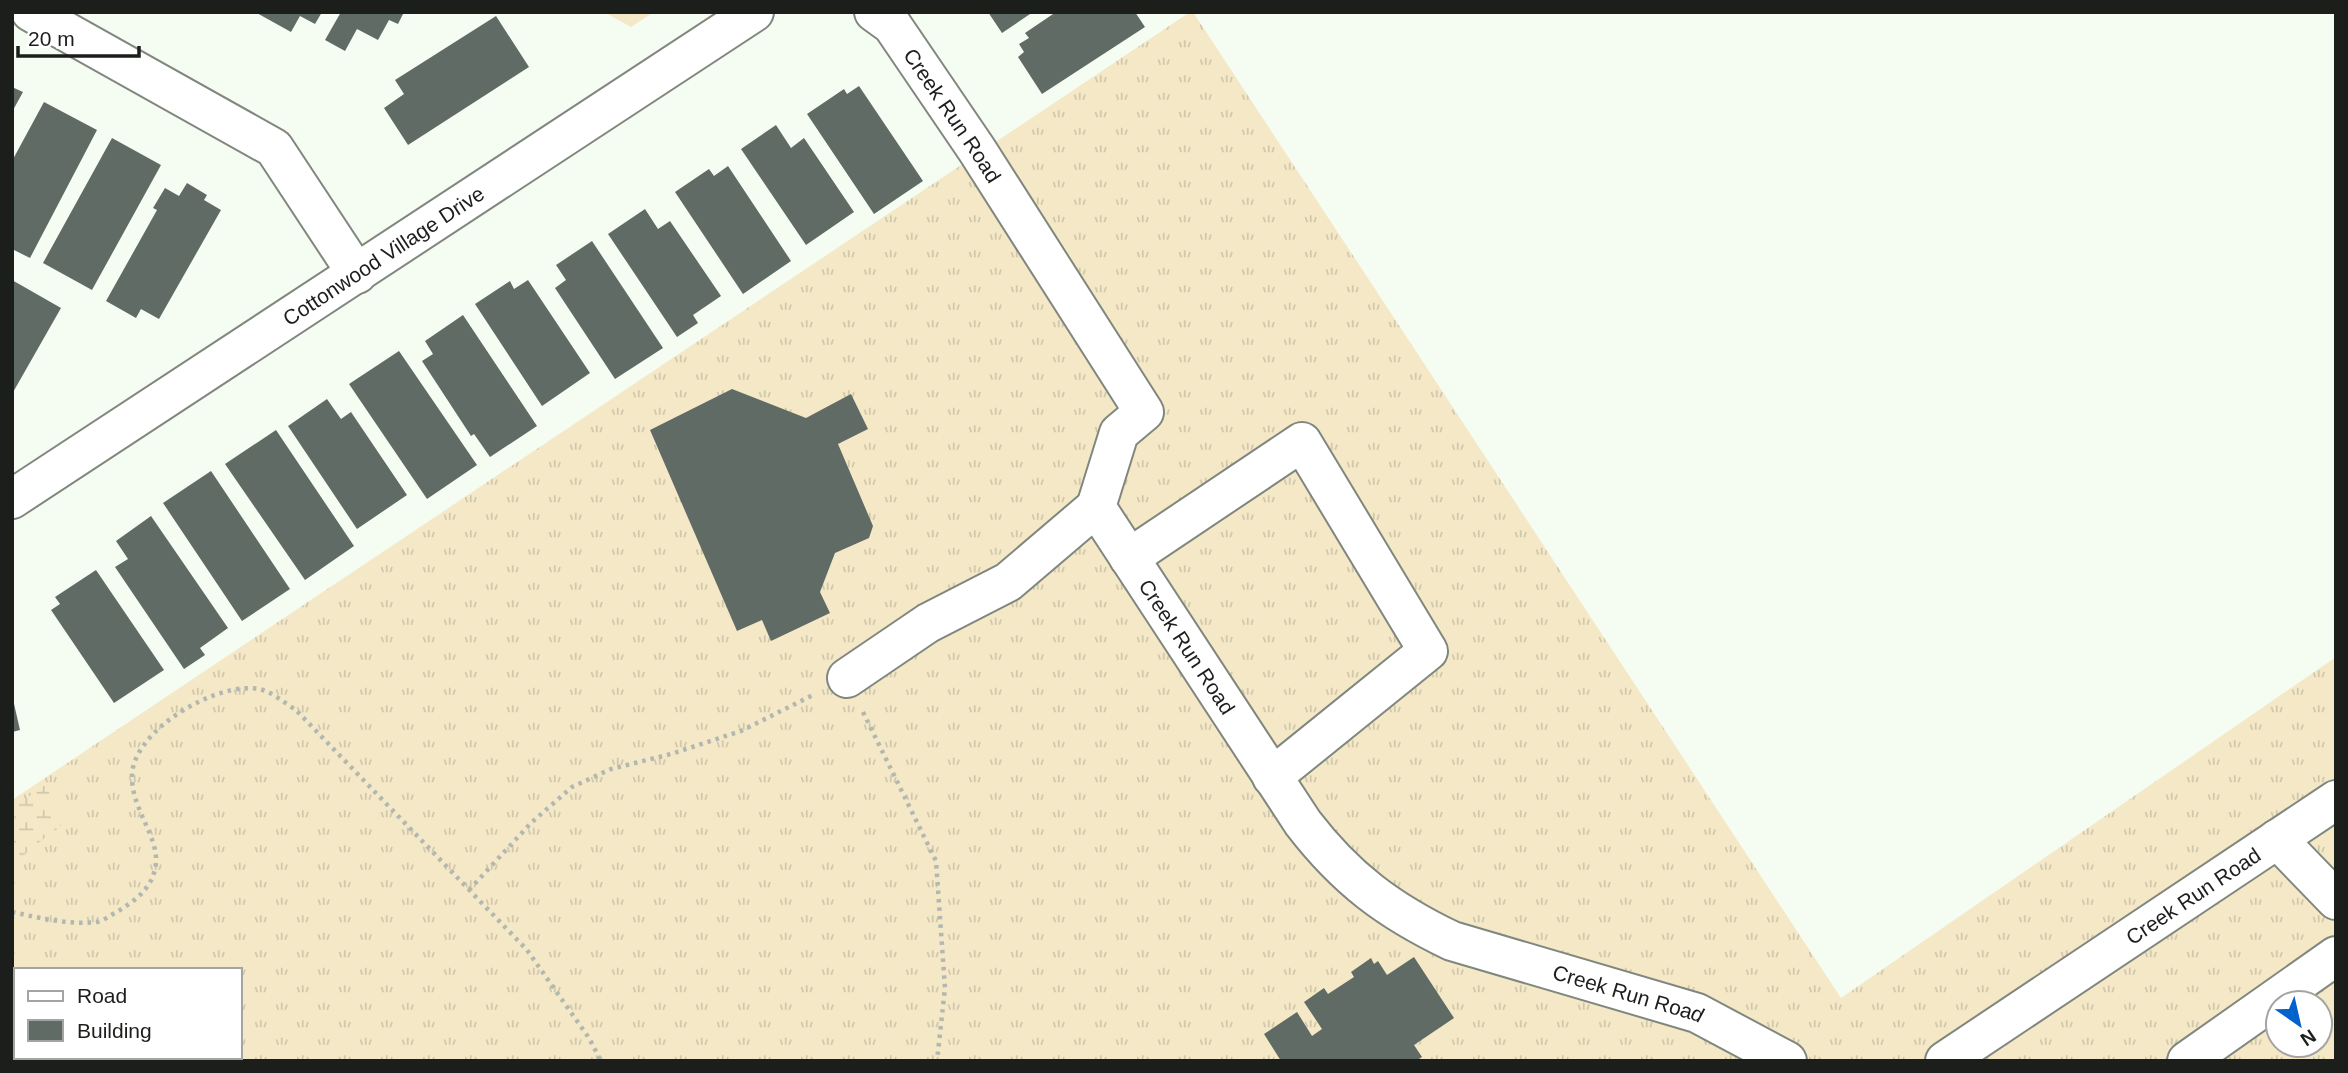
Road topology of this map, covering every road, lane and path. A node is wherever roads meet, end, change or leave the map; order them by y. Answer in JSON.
{"nodes":[{"id":1,"x":31,"y":12,"type":"edge"},
{"id":2,"x":754,"y":12,"type":"edge"},
{"id":3,"x":874,"y":12,"type":"edge"},
{"id":4,"x":357,"y":274,"type":"junction"},
{"id":5,"x":12,"y":499,"type":"edge"},
{"id":6,"x":1096,"y":507,"type":"junction"},
{"id":7,"x":1129,"y":558,"type":"junction"},
{"id":8,"x":847,"y":678,"type":"junction"},
{"id":9,"x":1272,"y":777,"type":"junction"},
{"id":10,"x":2336,"y":800,"type":"edge"},
{"id":11,"x":2277,"y":839,"type":"junction"},
{"id":12,"x":469,"y":890,"type":"junction"},
{"id":13,"x":2336,"y":900,"type":"edge"},
{"id":14,"x":12,"y":912,"type":"edge"},
{"id":15,"x":2336,"y":956,"type":"edge"},
{"id":16,"x":1994,"y":1046,"type":"edge"},
{"id":17,"x":601,"y":1061,"type":"edge"},
{"id":18,"x":937,"y":1061,"type":"edge"},
{"id":19,"x":1787,"y":1061,"type":"edge"},
{"id":20,"x":1945,"y":1061,"type":"edge"},
{"id":21,"x":2187,"y":1061,"type":"edge"}],
"edges":[{"from":1,"to":4,"type":"street"},
{"from":2,"to":4,"type":"street","name":"Cottonwood Village Drive"},
{"from":3,"to":6,"type":"street","name":"Creek Run Road"},
{"from":4,"to":5,"type":"street","name":"Cottonwood Village Drive"},
{"from":6,"to":7,"type":"street","name":"Creek Run Road"},
{"from":6,"to":8,"type":"street"},
{"from":7,"to":9,"type":"street","name":"Creek Run Road"},
{"from":7,"to":9,"type":"street"},
{"from":8,"to":12,"type":"path"},
{"from":8,"to":18,"type":"path"},
{"from":9,"to":19,"type":"street","name":"Creek Run Road"},
{"from":10,"to":11,"type":"street","name":"Creek Run Road"},
{"from":11,"to":13,"type":"street"},
{"from":11,"to":16,"type":"street","name":"Creek Run Road"},
{"from":12,"to":14,"type":"path"},
{"from":12,"to":17,"type":"path"},
{"from":15,"to":21,"type":"street"},
{"from":16,"to":20,"type":"street","name":"Creek Run Road"}]}
